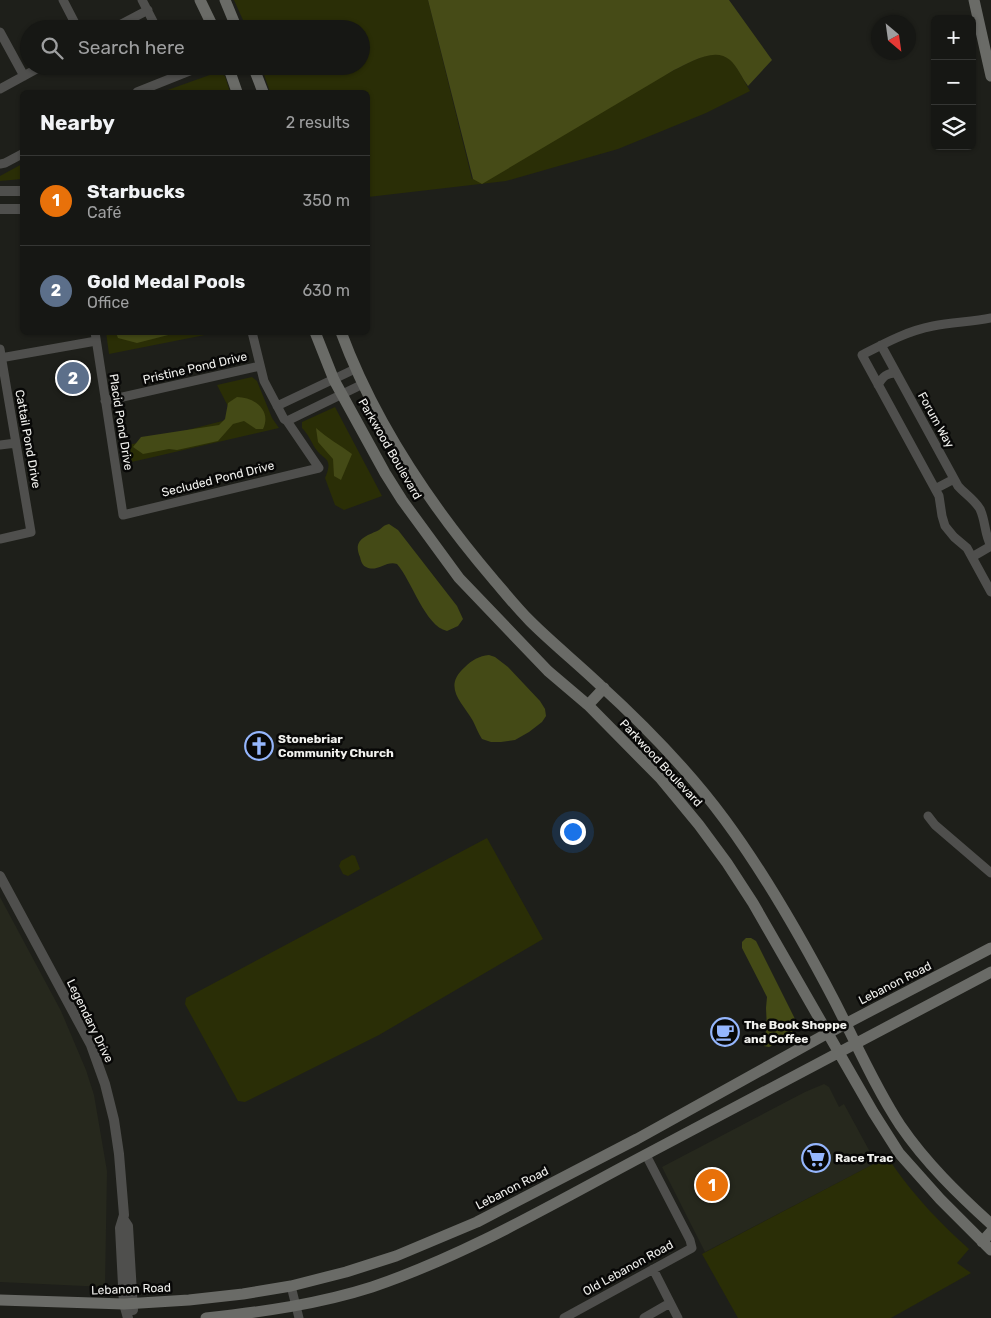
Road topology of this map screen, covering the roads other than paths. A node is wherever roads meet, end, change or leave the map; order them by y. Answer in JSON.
{"nodes":[{"id":1,"x":63,"y":0,"type":"edge"},
{"id":2,"x":142,"y":0,"type":"edge"},
{"id":3,"x":200,"y":0,"type":"edge"},
{"id":4,"x":225,"y":0,"type":"edge"},
{"id":5,"x":974,"y":0,"type":"edge"},
{"id":6,"x":981,"y":0,"type":"edge"},
{"id":7,"x":148,"y":10,"type":"junction"},
{"id":8,"x":977,"y":12,"type":"junction"},
{"id":9,"x":73,"y":20,"type":"edge"},
{"id":10,"x":129,"y":20,"type":"edge"},
{"id":11,"x":153,"y":20,"type":"edge"},
{"id":12,"x":210,"y":20,"type":"edge"},
{"id":13,"x":233,"y":20,"type":"edge"},
{"id":14,"x":0,"y":32,"type":"edge"},
{"id":15,"x":20,"y":69,"type":"edge"},
{"id":16,"x":231,"y":75,"type":"edge"},
{"id":17,"x":256,"y":75,"type":"edge"},
{"id":18,"x":24,"y":76,"type":"edge"},
{"id":19,"x":177,"y":76,"type":"edge"},
{"id":20,"x":991,"y":76,"type":"edge"},
{"id":21,"x":0,"y":89,"type":"edge"},
{"id":22,"x":142,"y":90,"type":"edge"},
{"id":23,"x":236,"y":90,"type":"edge"},
{"id":24,"x":261,"y":90,"type":"edge"},
{"id":25,"x":20,"y":155,"type":"edge"},
{"id":26,"x":0,"y":164,"type":"edge"},
{"id":27,"x":0,"y":191,"type":"edge"},
{"id":28,"x":20,"y":191,"type":"edge"},
{"id":29,"x":0,"y":209,"type":"edge"},
{"id":30,"x":20,"y":209,"type":"edge"},
{"id":31,"x":991,"y":318,"type":"edge"},
{"id":32,"x":253,"y":335,"type":"edge"},
{"id":33,"x":315,"y":335,"type":"edge"},
{"id":34,"x":343,"y":335,"type":"edge"},
{"id":35,"x":96,"y":337,"type":"edge"},
{"id":36,"x":881,"y":345,"type":"junction"},
{"id":37,"x":0,"y":355,"type":"edge"},
{"id":38,"x":260,"y":366,"type":"junction"},
{"id":39,"x":355,"y":369,"type":"junction"},
{"id":40,"x":896,"y":373,"type":"junction"},
{"id":41,"x":334,"y":380,"type":"junction"},
{"id":42,"x":363,"y":384,"type":"junction"},
{"id":43,"x":878,"y":385,"type":"junction"},
{"id":44,"x":343,"y":395,"type":"junction"},
{"id":45,"x":105,"y":400,"type":"junction"},
{"id":46,"x":277,"y":406,"type":"junction"},
{"id":47,"x":287,"y":421,"type":"junction"},
{"id":48,"x":16,"y":443,"type":"junction"},
{"id":49,"x":0,"y":446,"type":"edge"},
{"id":50,"x":954,"y":479,"type":"junction"},
{"id":51,"x":935,"y":489,"type":"junction"},
{"id":52,"x":411,"y":493,"type":"junction"},
{"id":53,"x":122,"y":515,"type":"joint"},
{"id":54,"x":0,"y":539,"type":"edge"},
{"id":55,"x":991,"y":546,"type":"edge"},
{"id":56,"x":972,"y":557,"type":"junction"},
{"id":57,"x":991,"y":592,"type":"edge"},
{"id":58,"x":510,"y":598,"type":"junction"},
{"id":59,"x":493,"y":613,"type":"junction"},
{"id":60,"x":604,"y":688,"type":"junction"},
{"id":61,"x":588,"y":705,"type":"junction"},
{"id":62,"x":928,"y":816,"type":"dead end"},
{"id":63,"x":991,"y":872,"type":"edge"},
{"id":64,"x":0,"y":876,"type":"edge"},
{"id":65,"x":991,"y":948,"type":"edge"},
{"id":66,"x":991,"y":972,"type":"edge"},
{"id":67,"x":846,"y":1024,"type":"junction"},
{"id":68,"x":828,"y":1033,"type":"junction"},
{"id":69,"x":856,"y":1043,"type":"junction"},
{"id":70,"x":839,"y":1052,"type":"junction"},
{"id":71,"x":637,"y":1139,"type":"junction"},
{"id":72,"x":646,"y":1155,"type":"junction"},
{"id":73,"x":991,"y":1224,"type":"edge"},
{"id":74,"x":991,"y":1232,"type":"edge"},
{"id":75,"x":982,"y":1242,"type":"junction"},
{"id":76,"x":991,"y":1250,"type":"edge"},
{"id":77,"x":653,"y":1269,"type":"junction"},
{"id":78,"x":291,"y":1286,"type":"junction"},
{"id":79,"x":0,"y":1300,"type":"edge"},
{"id":80,"x":670,"y":1303,"type":"junction"},
{"id":81,"x":128,"y":1304,"type":"junction"},
{"id":82,"x":296,"y":1306,"type":"junction"},
{"id":83,"x":130,"y":1318,"type":"edge"},
{"id":84,"x":206,"y":1318,"type":"edge"},
{"id":85,"x":299,"y":1318,"type":"edge"},
{"id":86,"x":564,"y":1318,"type":"edge"},
{"id":87,"x":644,"y":1318,"type":"edge"},
{"id":88,"x":678,"y":1318,"type":"edge"}],
"edges":[{"from":1,"to":9,"type":"street"},
{"from":2,"to":7,"type":"street"},
{"from":3,"to":12,"type":"main road"},
{"from":4,"to":13,"type":"main road"},
{"from":5,"to":8,"type":"main road"},
{"from":6,"to":8,"type":"main road"},
{"from":7,"to":10,"type":"street"},
{"from":7,"to":11,"type":"street"},
{"from":8,"to":20,"type":"main road"},
{"from":14,"to":15,"type":"street"},
{"from":16,"to":23,"type":"main road"},
{"from":17,"to":24,"type":"main road"},
{"from":18,"to":21,"type":"street"},
{"from":19,"to":22,"type":"street"},
{"from":25,"to":26,"type":"street"},
{"from":27,"to":28,"type":"street"},
{"from":29,"to":30,"type":"street"},
{"from":31,"to":36,"type":"street"},
{"from":32,"to":38,"type":"street"},
{"from":33,"to":41,"type":"main road","name":"Parkwood Boulevard"},
{"from":34,"to":39,"type":"main road","name":"Parkwood Boulevard"},
{"from":35,"to":37,"type":"street"},
{"from":35,"to":45,"type":"street","name":"Placid Pond Drive"},
{"from":36,"to":40,"type":"street","name":"Forum Way"},
{"from":36,"to":43,"type":"street"},
{"from":37,"to":48,"type":"street","name":"Cattail Pond Drive"},
{"from":38,"to":45,"type":"street","name":"Pristine Pond Drive"},
{"from":38,"to":46,"type":"street"},
{"from":39,"to":41,"type":"street"},
{"from":39,"to":42,"type":"main road","name":"Parkwood Boulevard"},
{"from":40,"to":43,"type":"street"},
{"from":40,"to":50,"type":"street","name":"Forum Way"},
{"from":41,"to":44,"type":"main road","name":"Parkwood Boulevard"},
{"from":41,"to":46,"type":"street"},
{"from":42,"to":44,"type":"street"},
{"from":42,"to":52,"type":"main road","name":"Parkwood Boulevard"},
{"from":43,"to":51,"type":"street"},
{"from":44,"to":47,"type":"street"},
{"from":44,"to":52,"type":"main road","name":"Parkwood Boulevard"},
{"from":45,"to":53,"type":"street","name":"Placid Pond Drive"},
{"from":46,"to":47,"type":"street"},
{"from":47,"to":53,"type":"street","name":"Secluded Pond Drive"},
{"from":48,"to":49,"type":"street"},
{"from":48,"to":54,"type":"street","name":"Cattail Pond Drive"},
{"from":50,"to":51,"type":"street"},
{"from":50,"to":55,"type":"street","name":"Forum Way"},
{"from":51,"to":56,"type":"street"},
{"from":52,"to":58,"type":"main road","name":"Parkwood Boulevard"},
{"from":52,"to":59,"type":"main road","name":"Parkwood Boulevard"},
{"from":55,"to":56,"type":"street","name":"Forum Way"},
{"from":56,"to":57,"type":"street"},
{"from":58,"to":59,"type":"main road"},
{"from":58,"to":60,"type":"main road","name":"Parkwood Boulevard"},
{"from":59,"to":61,"type":"main road","name":"Parkwood Boulevard"},
{"from":60,"to":61,"type":"main road"},
{"from":60,"to":67,"type":"main road","name":"Parkwood Boulevard"},
{"from":61,"to":68,"type":"main road","name":"Parkwood Boulevard"},
{"from":62,"to":63,"type":"street"},
{"from":64,"to":81,"type":"street","name":"Legendary Drive"},
{"from":65,"to":67,"type":"main road","name":"Lebanon Road"},
{"from":66,"to":69,"type":"main road"},
{"from":67,"to":68,"type":"main road","name":"Lebanon Road"},
{"from":67,"to":69,"type":"main road","name":"Parkwood Boulevard"},
{"from":68,"to":70,"type":"main road","name":"Parkwood Boulevard"},
{"from":68,"to":71,"type":"main road","name":"Lebanon Road"},
{"from":69,"to":70,"type":"main road"},
{"from":69,"to":73,"type":"main road","name":"Parkwood Boulevard"},
{"from":70,"to":72,"type":"main road"},
{"from":70,"to":75,"type":"main road","name":"Parkwood Boulevard"},
{"from":71,"to":72,"type":"main road"},
{"from":71,"to":78,"type":"main road","name":"Lebanon Road"},
{"from":72,"to":77,"type":"street","name":"Old Lebanon Road"},
{"from":72,"to":82,"type":"main road"},
{"from":74,"to":75,"type":"main road"},
{"from":75,"to":76,"type":"main road","name":"Parkwood Boulevard"},
{"from":77,"to":80,"type":"street"},
{"from":77,"to":86,"type":"street","name":"Old Lebanon Road"},
{"from":78,"to":81,"type":"main road","name":"Lebanon Road"},
{"from":78,"to":82,"type":"street"},
{"from":79,"to":81,"type":"main road","name":"Lebanon Road"},
{"from":80,"to":87,"type":"street"},
{"from":80,"to":88,"type":"street"},
{"from":81,"to":83,"type":"street","name":"Legendary Drive"},
{"from":82,"to":84,"type":"main road"},
{"from":82,"to":85,"type":"street"}]}
